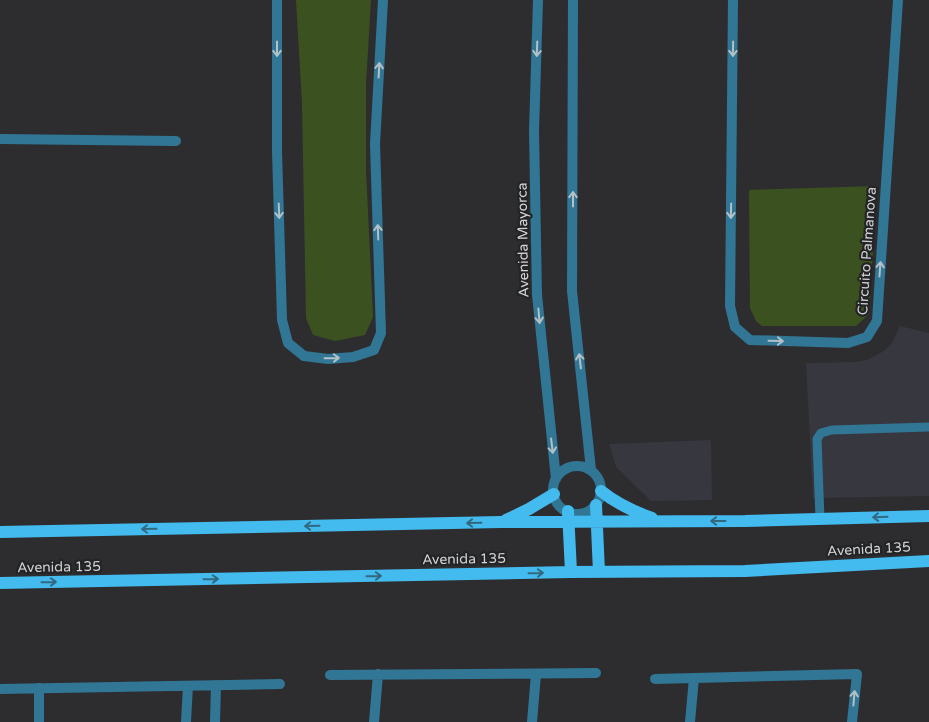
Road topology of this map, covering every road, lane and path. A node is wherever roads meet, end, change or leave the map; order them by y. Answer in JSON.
{"nodes":[{"id":1,"x":277,"y":0,"type":"edge"},
{"id":2,"x":382,"y":0,"type":"edge"},
{"id":3,"x":538,"y":0,"type":"edge"},
{"id":4,"x":573,"y":0,"type":"edge"},
{"id":5,"x":734,"y":0,"type":"edge"},
{"id":6,"x":898,"y":0,"type":"edge"},
{"id":7,"x":0,"y":139,"type":"edge"},
{"id":8,"x":176,"y":141,"type":"dead end"},
{"id":9,"x":929,"y":427,"type":"edge"},
{"id":10,"x":591,"y":470,"type":"junction"},
{"id":11,"x":556,"y":479,"type":"junction"},
{"id":12,"x":601,"y":491,"type":"junction"},
{"id":13,"x":554,"y":494,"type":"junction"},
{"id":14,"x":596,"y":505,"type":"junction"},
{"id":15,"x":929,"y":516,"type":"edge"},
{"id":16,"x":568,"y":517,"type":"junction"},
{"id":17,"x":820,"y":519,"type":"junction"},
{"id":18,"x":661,"y":521,"type":"junction"},
{"id":19,"x":501,"y":522,"type":"junction"},
{"id":20,"x":596,"y":522,"type":"junction"},
{"id":21,"x":0,"y":532,"type":"edge"},
{"id":22,"x":929,"y":561,"type":"edge"},
{"id":23,"x":571,"y":572,"type":"junction"},
{"id":24,"x":598,"y":572,"type":"junction"},
{"id":25,"x":0,"y":583,"type":"edge"},
{"id":26,"x":330,"y":674,"type":"dead end"},
{"id":27,"x":378,"y":674,"type":"junction"},
{"id":28,"x":536,"y":674,"type":"junction"},
{"id":29,"x":596,"y":674,"type":"dead end"},
{"id":30,"x":694,"y":678,"type":"junction"},
{"id":31,"x":655,"y":679,"type":"dead end"},
{"id":32,"x":280,"y":684,"type":"dead end"},
{"id":33,"x":216,"y":685,"type":"junction"},
{"id":34,"x":188,"y":686,"type":"junction"},
{"id":35,"x":39,"y":688,"type":"junction"},
{"id":36,"x":0,"y":689,"type":"edge"},
{"id":37,"x":39,"y":722,"type":"edge"},
{"id":38,"x":186,"y":722,"type":"edge"},
{"id":39,"x":215,"y":722,"type":"edge"},
{"id":40,"x":374,"y":722,"type":"edge"},
{"id":41,"x":532,"y":722,"type":"edge"},
{"id":42,"x":690,"y":722,"type":"edge"},
{"id":43,"x":852,"y":722,"type":"edge"}],
"edges":[{"from":1,"to":2,"type":"street","one_way":true},
{"from":3,"to":11,"type":"street","name":"Avenida Mayorca","one_way":true},
{"from":10,"to":4,"type":"street","one_way":true},
{"from":5,"to":6,"type":"street","name":"Circuito Palmanova","one_way":true},
{"from":7,"to":8,"type":"street"},
{"from":9,"to":17,"type":"lane"},
{"from":10,"to":11,"type":"street"},
{"from":10,"to":12,"type":"street"},
{"from":11,"to":13,"type":"street"},
{"from":12,"to":14,"type":"street"},
{"from":12,"to":18,"type":"main road"},
{"from":13,"to":16,"type":"street"},
{"from":13,"to":19,"type":"main road"},
{"from":14,"to":16,"type":"street"},
{"from":14,"to":20,"type":"main road"},
{"from":15,"to":17,"type":"main road","one_way":true},
{"from":16,"to":19,"type":"main road"},
{"from":16,"to":20,"type":"main road"},
{"from":16,"to":23,"type":"main road"},
{"from":17,"to":18,"type":"main road","one_way":true},
{"from":18,"to":20,"type":"main road"},
{"from":19,"to":21,"type":"main road","one_way":true},
{"from":20,"to":24,"type":"main road"},
{"from":22,"to":24,"type":"main road","name":"Avenida 135"},
{"from":23,"to":24,"type":"main road","name":"Avenida 135"},
{"from":25,"to":23,"type":"main road","name":"Avenida 135","one_way":true},
{"from":26,"to":27,"type":"street"},
{"from":27,"to":28,"type":"street"},
{"from":27,"to":40,"type":"street"},
{"from":28,"to":29,"type":"street"},
{"from":28,"to":41,"type":"street"},
{"from":30,"to":31,"type":"street"},
{"from":30,"to":42,"type":"street"},
{"from":43,"to":30,"type":"street","one_way":true},
{"from":32,"to":33,"type":"street"},
{"from":33,"to":34,"type":"street"},
{"from":33,"to":39,"type":"street"},
{"from":34,"to":35,"type":"street"},
{"from":34,"to":38,"type":"street"},
{"from":35,"to":36,"type":"street"},
{"from":35,"to":37,"type":"street"}]}
